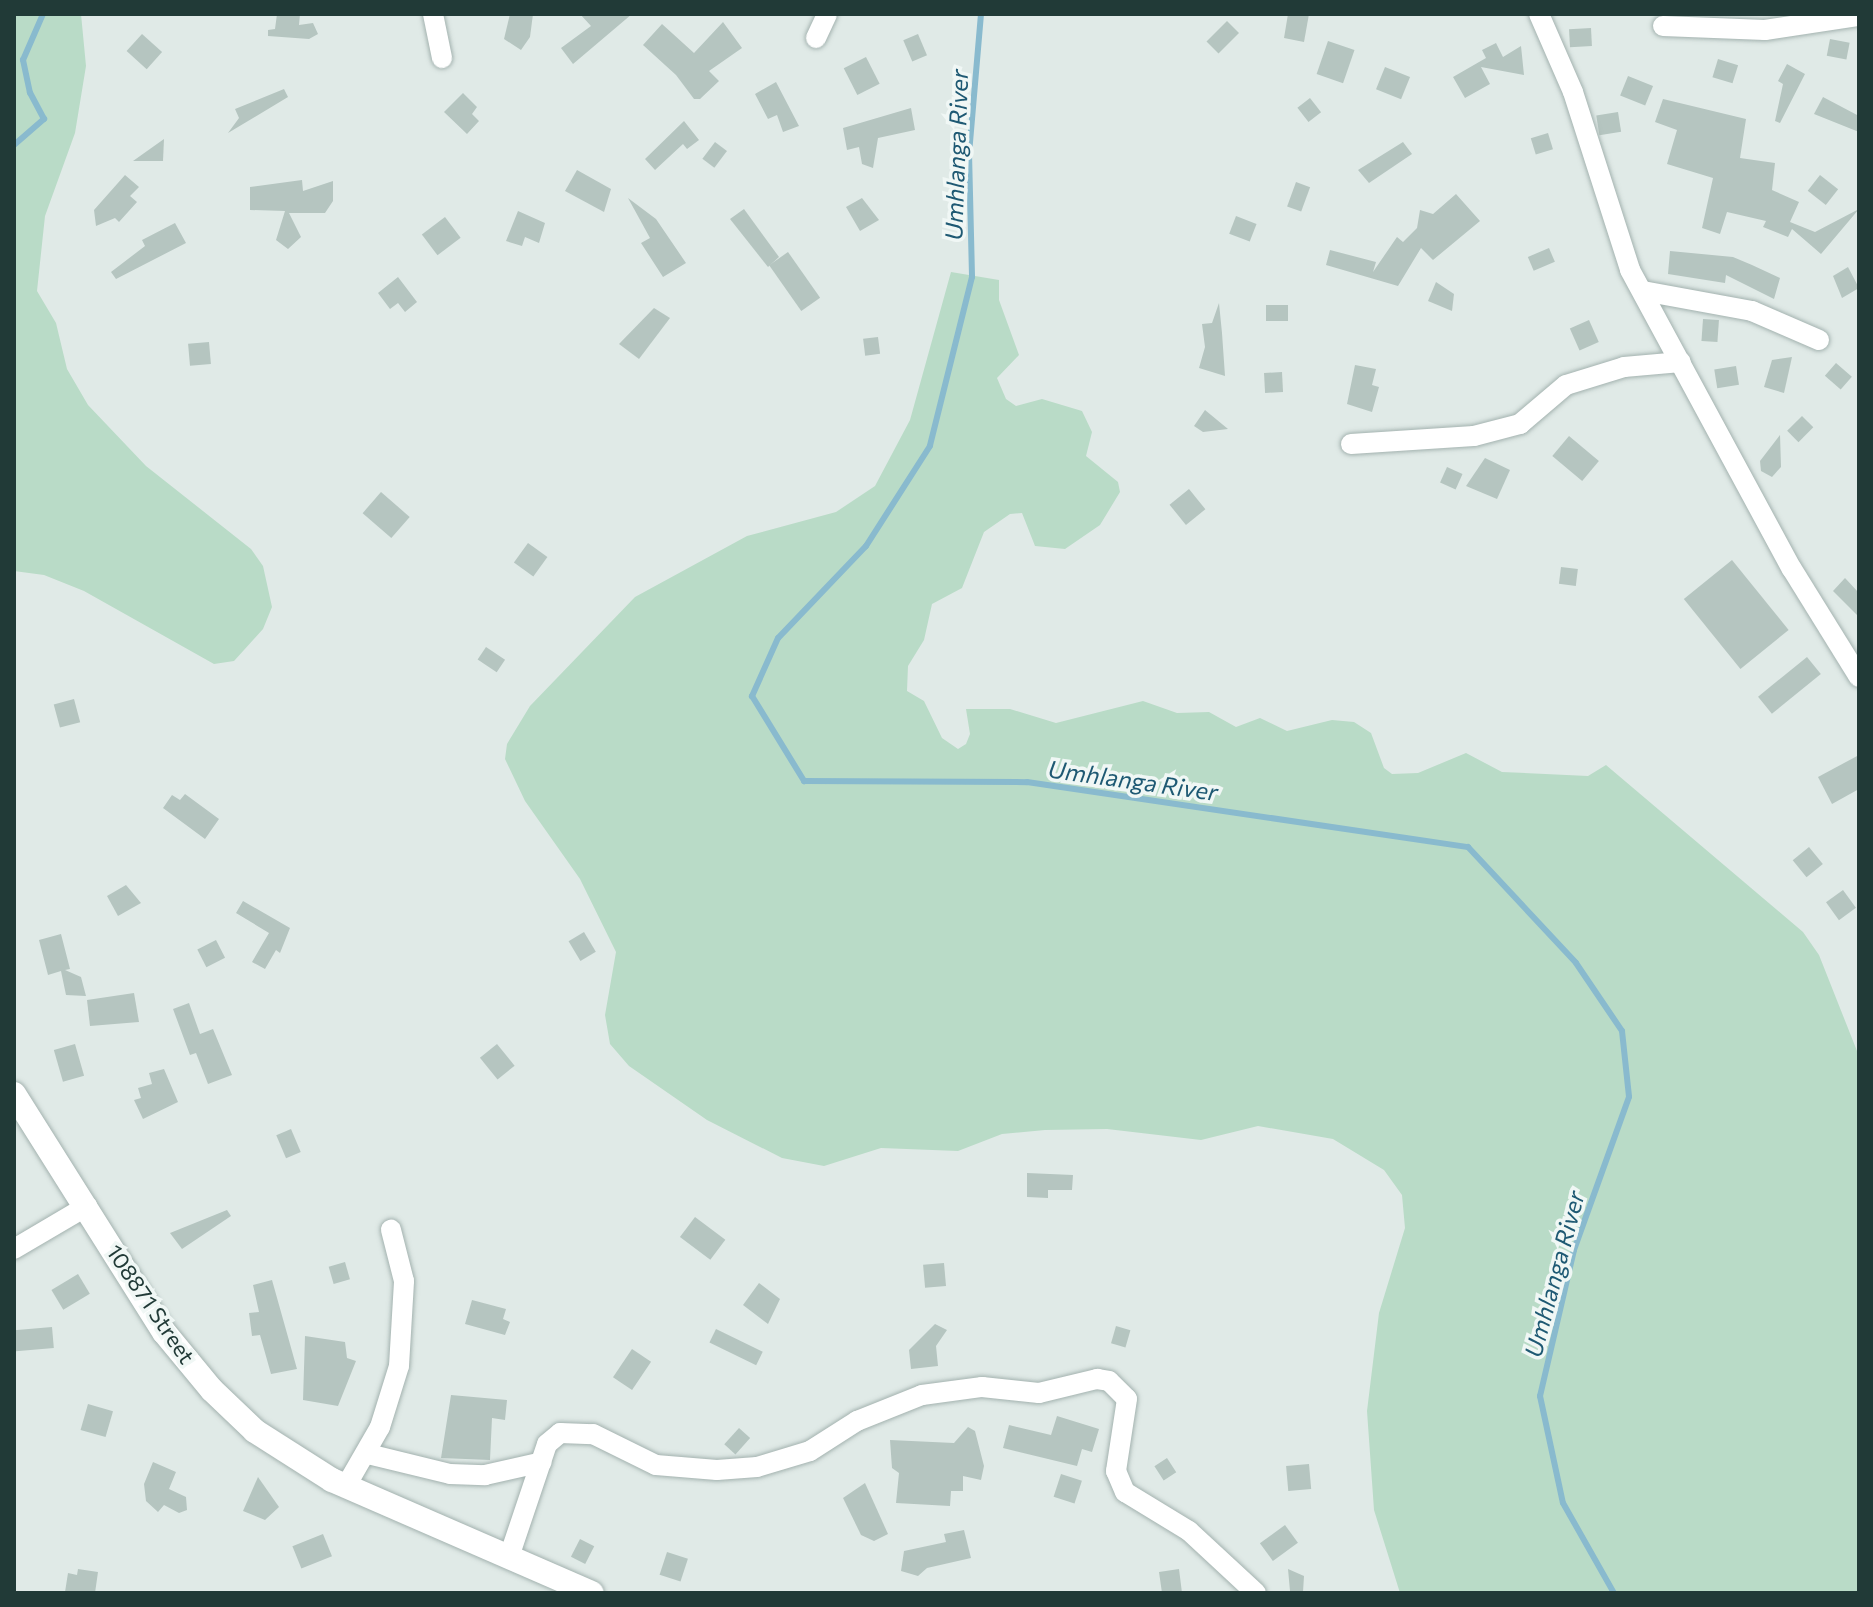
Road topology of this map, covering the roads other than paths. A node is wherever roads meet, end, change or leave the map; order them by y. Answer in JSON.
{"nodes":[{"id":1,"x":433,"y":14,"type":"edge"},
{"id":2,"x":827,"y":14,"type":"edge"},
{"id":3,"x":1539,"y":14,"type":"edge"},
{"id":4,"x":1859,"y":16,"type":"edge"},
{"id":5,"x":1663,"y":26,"type":"dead end"},
{"id":6,"x":816,"y":38,"type":"dead end"},
{"id":7,"x":442,"y":58,"type":"dead end"},
{"id":8,"x":1643,"y":291,"type":"junction"},
{"id":9,"x":1819,"y":340,"type":"dead end"},
{"id":10,"x":1681,"y":362,"type":"junction"},
{"id":11,"x":1351,"y":444,"type":"dead end"},
{"id":12,"x":1859,"y":677,"type":"edge"},
{"id":13,"x":14,"y":1094,"type":"edge"},
{"id":14,"x":87,"y":1206,"type":"junction"},
{"id":15,"x":391,"y":1230,"type":"dead end"},
{"id":16,"x":14,"y":1249,"type":"edge"},
{"id":17,"x":368,"y":1454,"type":"junction"},
{"id":18,"x":542,"y":1462,"type":"junction"},
{"id":19,"x":346,"y":1486,"type":"junction"},
{"id":20,"x":509,"y":1557,"type":"junction"},
{"id":21,"x":592,"y":1593,"type":"edge"},
{"id":22,"x":1256,"y":1593,"type":"edge"}],
"edges":[{"from":1,"to":7,"type":"street"},
{"from":2,"to":6,"type":"street"},
{"from":3,"to":8,"type":"street"},
{"from":4,"to":5,"type":"street"},
{"from":8,"to":9,"type":"street"},
{"from":8,"to":10,"type":"street"},
{"from":10,"to":11,"type":"street"},
{"from":10,"to":12,"type":"street"},
{"from":13,"to":14,"type":"street","name":"108871 Street"},
{"from":14,"to":16,"type":"street"},
{"from":14,"to":19,"type":"street","name":"108871 Street"},
{"from":15,"to":17,"type":"street"},
{"from":17,"to":18,"type":"street"},
{"from":17,"to":19,"type":"street"},
{"from":18,"to":20,"type":"street"},
{"from":18,"to":22,"type":"street"},
{"from":19,"to":20,"type":"street","name":"108871 Street"},
{"from":20,"to":21,"type":"street","name":"108871 Street"}]}
